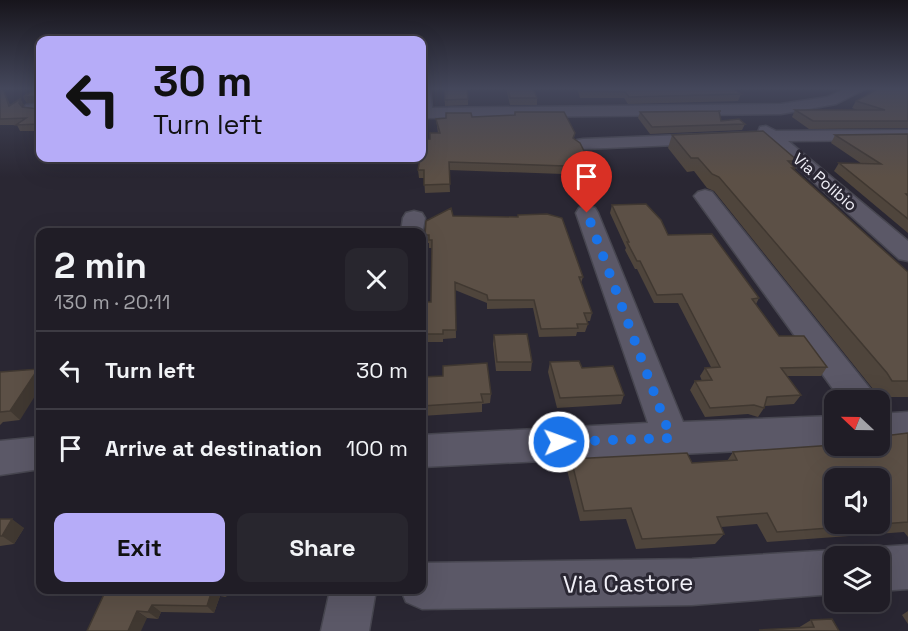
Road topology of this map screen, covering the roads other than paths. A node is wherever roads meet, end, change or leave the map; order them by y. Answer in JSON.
{"nodes":[{"id":1,"x":750,"y":117,"type":"edge"},
{"id":2,"x":792,"y":117,"type":"edge"},
{"id":3,"x":814,"y":135,"type":"junction"},
{"id":4,"x":908,"y":135,"type":"edge"},
{"id":5,"x":771,"y":136,"type":"junction"},
{"id":6,"x":672,"y":142,"type":"junction"},
{"id":7,"x":583,"y":144,"type":"edge"},
{"id":8,"x":792,"y":154,"type":"junction"},
{"id":9,"x":705,"y":196,"type":"dead end"},
{"id":10,"x":587,"y":213,"type":"dead end"},
{"id":11,"x":908,"y":254,"type":"edge"},
{"id":12,"x":851,"y":390,"type":"edge"},
{"id":13,"x":824,"y":431,"type":"edge"},
{"id":14,"x":671,"y":438,"type":"junction"},
{"id":15,"x":426,"y":451,"type":"edge"},
{"id":16,"x":36,"y":454,"type":"edge"},
{"id":17,"x":0,"y":458,"type":"edge"},
{"id":18,"x":908,"y":567,"type":"edge"},
{"id":19,"x":890,"y":568,"type":"edge"},
{"id":20,"x":824,"y":573,"type":"edge"},
{"id":21,"x":426,"y":586,"type":"edge"},
{"id":22,"x":352,"y":594,"type":"edge"},
{"id":23,"x":345,"y":631,"type":"edge"}],
"edges":[{"from":1,"to":5,"type":"street","name":"Via Polibio"},
{"from":2,"to":3,"type":"street","name":"Via Polibio"},
{"from":3,"to":4,"type":"street"},
{"from":3,"to":5,"type":"street"},
{"from":3,"to":8,"type":"street","name":"Via Polibio"},
{"from":5,"to":6,"type":"street"},
{"from":5,"to":8,"type":"street","name":"Via Polibio"},
{"from":6,"to":7,"type":"street"},
{"from":6,"to":8,"type":"street"},
{"from":8,"to":11,"type":"street","name":"Via Polibio"},
{"from":9,"to":12,"type":"street"},
{"from":10,"to":14,"type":"street"},
{"from":13,"to":14,"type":"street"},
{"from":14,"to":15,"type":"street"},
{"from":16,"to":17,"type":"street"},
{"from":18,"to":19,"type":"street"},
{"from":20,"to":21,"type":"street","name":"Via Castore"},
{"from":22,"to":23,"type":"street"}]}
